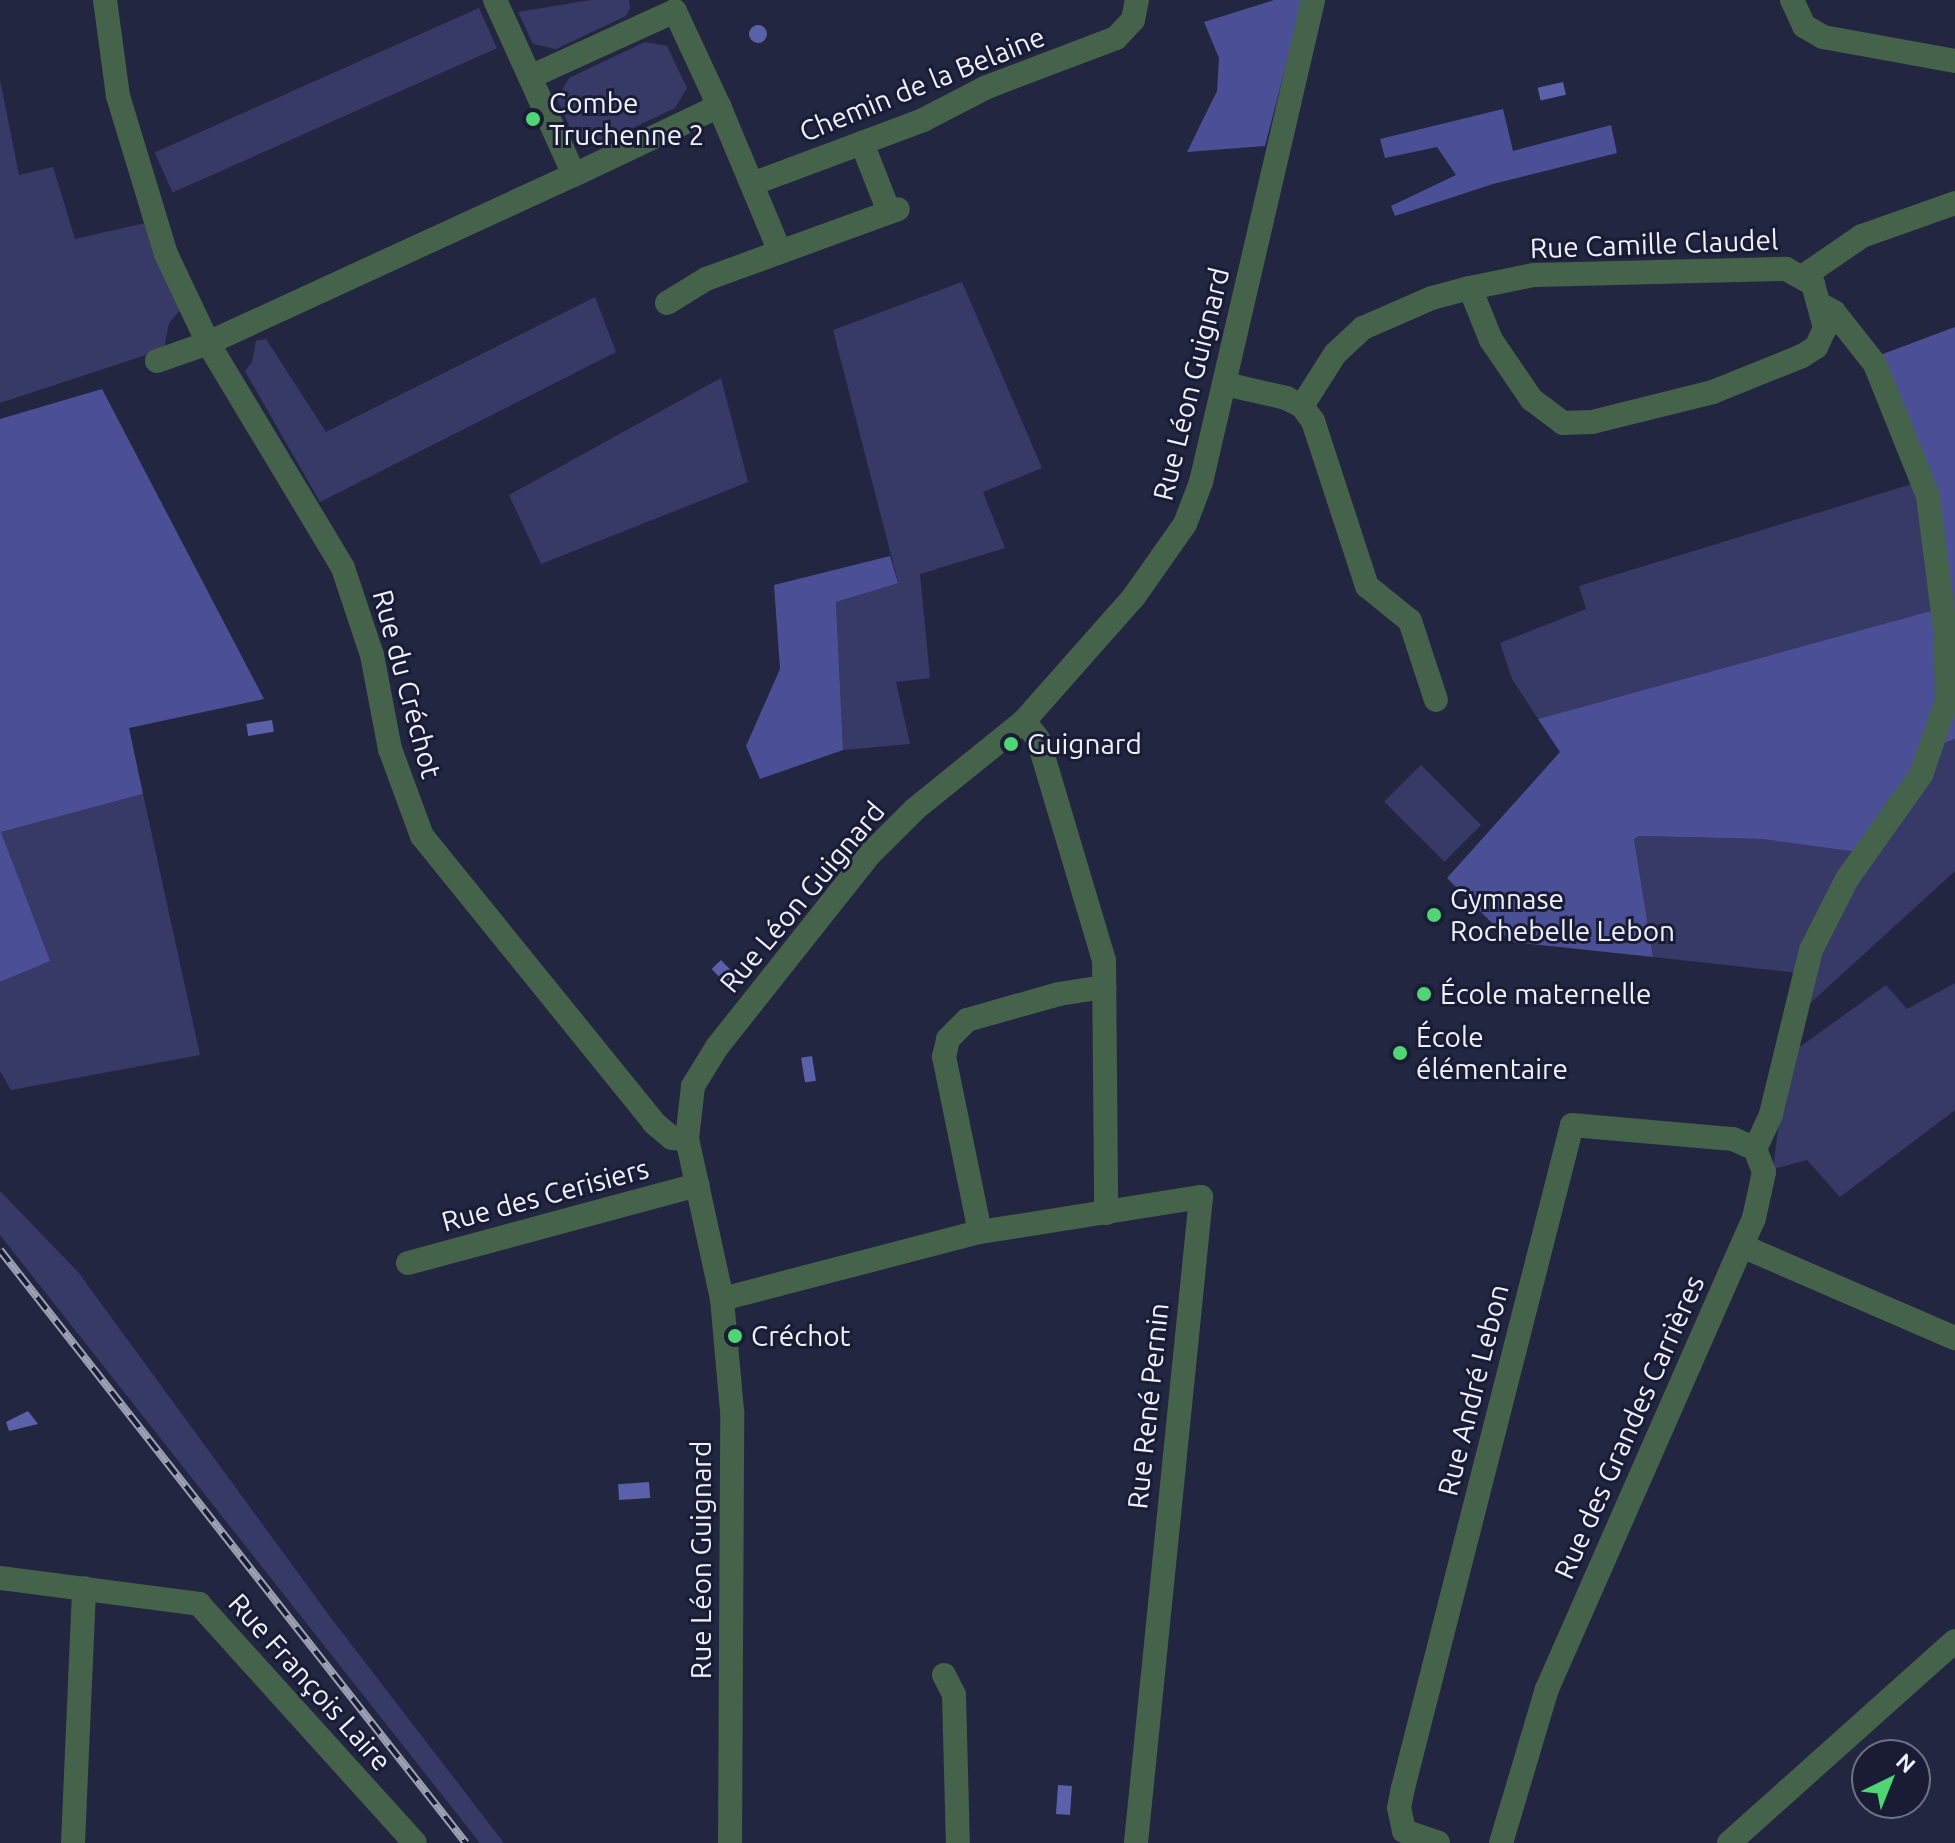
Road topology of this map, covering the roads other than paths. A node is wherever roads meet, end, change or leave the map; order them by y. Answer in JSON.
{"nodes":[{"id":1,"x":105,"y":0,"type":"edge"},
{"id":2,"x":495,"y":0,"type":"edge"},
{"id":3,"x":697,"y":0,"type":"edge"},
{"id":4,"x":1137,"y":0,"type":"edge"},
{"id":5,"x":1313,"y":0,"type":"edge"},
{"id":6,"x":1792,"y":0,"type":"edge"},
{"id":7,"x":675,"y":11,"type":"junction"},
{"id":8,"x":1955,"y":61,"type":"edge"},
{"id":9,"x":530,"y":77,"type":"junction"},
{"id":10,"x":719,"y":106,"type":"junction"},
{"id":11,"x":862,"y":143,"type":"junction"},
{"id":12,"x":574,"y":175,"type":"junction"},
{"id":13,"x":752,"y":184,"type":"junction"},
{"id":14,"x":1955,"y":203,"type":"edge"},
{"id":15,"x":780,"y":252,"type":"junction"},
{"id":16,"x":1805,"y":275,"type":"junction"},
{"id":17,"x":1470,"y":288,"type":"junction"},
{"id":18,"x":667,"y":303,"type":"dead end"},
{"id":19,"x":1823,"y":306,"type":"junction"},
{"id":20,"x":208,"y":343,"type":"junction"},
{"id":21,"x":157,"y":361,"type":"dead end"},
{"id":22,"x":1225,"y":384,"type":"junction"},
{"id":23,"x":1302,"y":406,"type":"junction"},
{"id":24,"x":1436,"y":700,"type":"dead end"},
{"id":25,"x":1024,"y":721,"type":"junction"},
{"id":26,"x":1104,"y":987,"type":"junction"},
{"id":27,"x":687,"y":1139,"type":"junction"},
{"id":28,"x":1755,"y":1149,"type":"junction"},
{"id":29,"x":698,"y":1185,"type":"junction"},
{"id":30,"x":1106,"y":1213,"type":"junction"},
{"id":31,"x":980,"y":1232,"type":"junction"},
{"id":32,"x":1742,"y":1246,"type":"junction"},
{"id":33,"x":408,"y":1263,"type":"dead end"},
{"id":34,"x":722,"y":1299,"type":"junction"},
{"id":35,"x":1955,"y":1338,"type":"edge"},
{"id":36,"x":0,"y":1578,"type":"edge"},
{"id":37,"x":84,"y":1588,"type":"junction"},
{"id":38,"x":1955,"y":1641,"type":"edge"},
{"id":39,"x":944,"y":1675,"type":"dead end"},
{"id":40,"x":1397,"y":1837,"type":"edge"},
{"id":41,"x":73,"y":1843,"type":"edge"},
{"id":42,"x":415,"y":1843,"type":"edge"},
{"id":43,"x":730,"y":1843,"type":"edge"},
{"id":44,"x":958,"y":1843,"type":"edge"},
{"id":45,"x":1136,"y":1843,"type":"edge"},
{"id":46,"x":1438,"y":1843,"type":"edge"},
{"id":47,"x":1501,"y":1843,"type":"edge"},
{"id":48,"x":1729,"y":1843,"type":"edge"}],
"edges":[{"from":1,"to":20,"type":"street","name":"Rue du Créchot"},
{"from":2,"to":9,"type":"street"},
{"from":3,"to":7,"type":"street"},
{"from":4,"to":11,"type":"street","name":"Chemin de la Belaine"},
{"from":5,"to":22,"type":"street","name":"Rue Léon Guignard"},
{"from":6,"to":8,"type":"street"},
{"from":7,"to":9,"type":"street"},
{"from":7,"to":10,"type":"street"},
{"from":9,"to":12,"type":"street"},
{"from":10,"to":12,"type":"street"},
{"from":10,"to":13,"type":"street"},
{"from":11,"to":13,"type":"street","name":"Chemin de la Belaine"},
{"from":11,"to":15,"type":"street"},
{"from":12,"to":20,"type":"street"},
{"from":13,"to":15,"type":"street"},
{"from":14,"to":16,"type":"street"},
{"from":15,"to":18,"type":"street"},
{"from":16,"to":17,"type":"street","name":"Rue Camille Claudel"},
{"from":16,"to":19,"type":"street","name":"Rue Camille Claudel"},
{"from":17,"to":19,"type":"street"},
{"from":17,"to":23,"type":"street","name":"Rue Camille Claudel"},
{"from":19,"to":28,"type":"street","name":"Rue Camille Claudel"},
{"from":20,"to":21,"type":"street"},
{"from":20,"to":27,"type":"street","name":"Rue du Créchot"},
{"from":22,"to":23,"type":"street"},
{"from":22,"to":25,"type":"street","name":"Rue Léon Guignard"},
{"from":23,"to":24,"type":"street"},
{"from":25,"to":26,"type":"street"},
{"from":25,"to":27,"type":"street","name":"Rue Léon Guignard"},
{"from":26,"to":30,"type":"street"},
{"from":26,"to":31,"type":"street"},
{"from":27,"to":29,"type":"street","name":"Rue Léon Guignard"},
{"from":28,"to":32,"type":"street","name":"Rue des Grandes Carrières"},
{"from":28,"to":40,"type":"street","name":"Rue André Lebon"},
{"from":29,"to":33,"type":"street","name":"Rue des Cerisiers"},
{"from":29,"to":34,"type":"street","name":"Rue Léon Guignard"},
{"from":30,"to":31,"type":"street","name":"Rue René Pernin"},
{"from":30,"to":45,"type":"street","name":"Rue René Pernin"},
{"from":31,"to":34,"type":"street","name":"Rue René Pernin"},
{"from":32,"to":35,"type":"street"},
{"from":32,"to":47,"type":"street","name":"Rue des Grandes Carrières"},
{"from":34,"to":43,"type":"street","name":"Rue Léon Guignard"},
{"from":36,"to":37,"type":"street","name":"Rue François Laire"},
{"from":37,"to":41,"type":"street"},
{"from":37,"to":42,"type":"street","name":"Rue François Laire"},
{"from":38,"to":48,"type":"street"},
{"from":39,"to":44,"type":"street"},
{"from":40,"to":46,"type":"street"}]}
